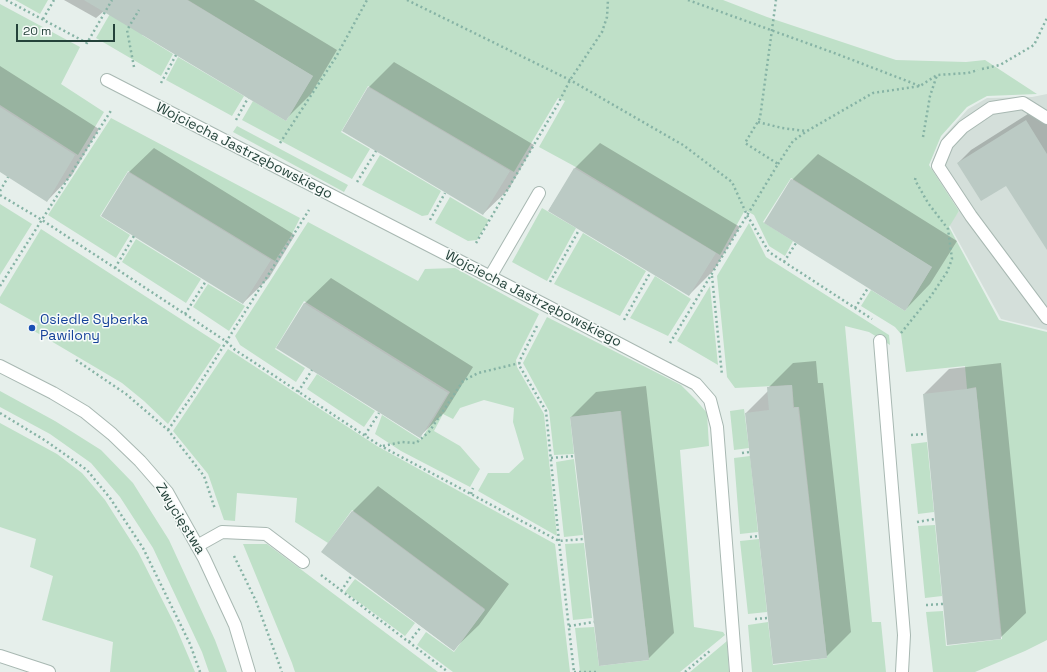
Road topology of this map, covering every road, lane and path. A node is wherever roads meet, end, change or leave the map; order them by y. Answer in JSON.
{"nodes":[{"id":1,"x":6,"y":0,"type":"edge"},
{"id":2,"x":54,"y":0,"type":"edge"},
{"id":3,"x":112,"y":0,"type":"edge"},
{"id":4,"x":368,"y":0,"type":"edge"},
{"id":5,"x":407,"y":0,"type":"edge"},
{"id":6,"x":608,"y":0,"type":"edge"},
{"id":7,"x":688,"y":0,"type":"edge"},
{"id":8,"x":776,"y":0,"type":"edge"},
{"id":9,"x":139,"y":10,"type":"dead end"},
{"id":10,"x":1047,"y":18,"type":"edge"},
{"id":11,"x":43,"y":19,"type":"junction"},
{"id":12,"x":772,"y":31,"type":"junction"},
{"id":13,"x":176,"y":55,"type":"dead end"},
{"id":14,"x":134,"y":68,"type":"dead end"},
{"id":15,"x":982,"y":69,"type":"dead end"},
{"id":16,"x":978,"y":70,"type":"dead end"},
{"id":17,"x":107,"y":80,"type":"dead end"},
{"id":18,"x":570,"y":80,"type":"junction"},
{"id":19,"x":161,"y":83,"type":"dead end"},
{"id":20,"x":920,"y":86,"type":"junction"},
{"id":21,"x":248,"y":98,"type":"dead end"},
{"id":22,"x":108,"y":116,"type":"dead end"},
{"id":23,"x":1047,"y":118,"type":"edge"},
{"id":24,"x":235,"y":122,"type":"dead end"},
{"id":25,"x":758,"y":122,"type":"junction"},
{"id":26,"x":807,"y":131,"type":"junction"},
{"id":27,"x":279,"y":145,"type":"dead end"},
{"id":28,"x":376,"y":151,"type":"dead end"},
{"id":29,"x":778,"y":164,"type":"junction"},
{"id":30,"x":8,"y":178,"type":"dead end"},
{"id":31,"x":355,"y":186,"type":"dead end"},
{"id":32,"x":0,"y":191,"type":"edge"},
{"id":33,"x":445,"y":193,"type":"dead end"},
{"id":34,"x":539,"y":193,"type":"dead end"},
{"id":35,"x":0,"y":195,"type":"edge"},
{"id":36,"x":928,"y":203,"type":"dead end"},
{"id":37,"x":747,"y":215,"type":"junction"},
{"id":38,"x":305,"y":218,"type":"dead end"},
{"id":39,"x":42,"y":220,"type":"junction"},
{"id":40,"x":427,"y":225,"type":"dead end"},
{"id":41,"x":579,"y":230,"type":"dead end"},
{"id":42,"x":134,"y":236,"type":"dead end"},
{"id":43,"x":796,"y":243,"type":"dead end"},
{"id":44,"x":473,"y":249,"type":"dead end"},
{"id":45,"x":784,"y":262,"type":"junction"},
{"id":46,"x":115,"y":268,"type":"junction"},
{"id":47,"x":650,"y":273,"type":"dead end"},
{"id":48,"x":712,"y":275,"type":"junction"},
{"id":49,"x":490,"y":277,"type":"junction"},
{"id":50,"x":206,"y":281,"type":"dead end"},
{"id":51,"x":0,"y":286,"type":"edge"},
{"id":52,"x":548,"y":286,"type":"dead end"},
{"id":53,"x":868,"y":288,"type":"dead end"},
{"id":54,"x":855,"y":308,"type":"junction"},
{"id":55,"x":185,"y":314,"type":"junction"},
{"id":56,"x":1047,"y":318,"type":"edge"},
{"id":57,"x":623,"y":321,"type":"dead end"},
{"id":58,"x":875,"y":321,"type":"dead end"},
{"id":59,"x":901,"y":334,"type":"dead end"},
{"id":60,"x":531,"y":338,"type":"dead end"},
{"id":61,"x":880,"y":341,"type":"dead end"},
{"id":62,"x":227,"y":342,"type":"junction"},
{"id":63,"x":670,"y":343,"type":"dead end"},
{"id":64,"x":520,"y":363,"type":"junction"},
{"id":65,"x":0,"y":366,"type":"edge"},
{"id":66,"x":312,"y":370,"type":"dead end"},
{"id":67,"x":722,"y":375,"type":"dead end"},
{"id":68,"x":298,"y":392,"type":"junction"},
{"id":69,"x":0,"y":413,"type":"edge"},
{"id":70,"x":379,"y":413,"type":"dead end"},
{"id":71,"x":168,"y":430,"type":"dead end"},
{"id":72,"x":926,"y":434,"type":"dead end"},
{"id":73,"x":365,"y":435,"type":"junction"},
{"id":74,"x":905,"y":436,"type":"dead end"},
{"id":75,"x":383,"y":446,"type":"junction"},
{"id":76,"x":575,"y":456,"type":"dead end"},
{"id":77,"x":551,"y":458,"type":"junction"},
{"id":78,"x":473,"y":488,"type":"dead end"},
{"id":79,"x":471,"y":494,"type":"junction"},
{"id":80,"x":935,"y":519,"type":"dead end"},
{"id":81,"x":913,"y":522,"type":"dead end"},
{"id":82,"x":584,"y":539,"type":"dead end"},
{"id":83,"x":559,"y":541,"type":"junction"},
{"id":84,"x":197,"y":546,"type":"junction"},
{"id":85,"x":303,"y":562,"type":"joint"},
{"id":86,"x":352,"y":575,"type":"dead end"},
{"id":87,"x":341,"y":591,"type":"junction"},
{"id":88,"x":943,"y":604,"type":"dead end"},
{"id":89,"x":921,"y":606,"type":"dead end"},
{"id":90,"x":594,"y":622,"type":"dead end"},
{"id":91,"x":569,"y":626,"type":"junction"},
{"id":92,"x":421,"y":627,"type":"dead end"},
{"id":93,"x":409,"y":642,"type":"junction"},
{"id":94,"x":0,"y":656,"type":"edge"},
{"id":95,"x":49,"y":672,"type":"edge"},
{"id":96,"x":200,"y":672,"type":"edge"},
{"id":97,"x":249,"y":672,"type":"edge"},
{"id":98,"x":448,"y":672,"type":"edge"},
{"id":99,"x":574,"y":672,"type":"edge"},
{"id":100,"x":597,"y":672,"type":"edge"},
{"id":101,"x":736,"y":672,"type":"edge"},
{"id":102,"x":902,"y":672,"type":"edge"}],
"edges":[{"from":1,"to":11,"type":"path"},
{"from":2,"to":11,"type":"path"},
{"from":3,"to":11,"type":"path"},
{"from":4,"to":27,"type":"path"},
{"from":5,"to":18,"type":"path"},
{"from":6,"to":18,"type":"path"},
{"from":7,"to":12,"type":"path"},
{"from":8,"to":12,"type":"path"},
{"from":9,"to":14,"type":"path"},
{"from":10,"to":15,"type":"path"},
{"from":12,"to":20,"type":"path"},
{"from":12,"to":25,"type":"path"},
{"from":13,"to":19,"type":"path"},
{"from":16,"to":20,"type":"path"},
{"from":17,"to":49,"type":"street","name":"Wojciecha Jastrzębowskiego"},
{"from":18,"to":37,"type":"path"},
{"from":18,"to":44,"type":"path"},
{"from":20,"to":26,"type":"path"},
{"from":21,"to":24,"type":"path"},
{"from":22,"to":39,"type":"path"},
{"from":23,"to":56,"type":"street"},
{"from":25,"to":26,"type":"path"},
{"from":25,"to":29,"type":"path"},
{"from":26,"to":29,"type":"path"},
{"from":28,"to":31,"type":"path"},
{"from":29,"to":37,"type":"path"},
{"from":30,"to":32,"type":"path"},
{"from":33,"to":40,"type":"path"},
{"from":34,"to":49,"type":"street"},
{"from":35,"to":39,"type":"path"},
{"from":36,"to":59,"type":"path"},
{"from":37,"to":45,"type":"path"},
{"from":37,"to":48,"type":"path"},
{"from":38,"to":62,"type":"path"},
{"from":39,"to":46,"type":"path"},
{"from":39,"to":51,"type":"path"},
{"from":41,"to":52,"type":"path"},
{"from":42,"to":46,"type":"path"},
{"from":43,"to":45,"type":"path"},
{"from":45,"to":54,"type":"path"},
{"from":46,"to":55,"type":"path"},
{"from":47,"to":57,"type":"path"},
{"from":48,"to":63,"type":"path"},
{"from":48,"to":67,"type":"path"},
{"from":49,"to":101,"type":"street","name":"Wojciecha Jastrzębowskiego"},
{"from":50,"to":55,"type":"path"},
{"from":53,"to":54,"type":"path"},
{"from":54,"to":58,"type":"path"},
{"from":55,"to":62,"type":"path"},
{"from":60,"to":64,"type":"path"},
{"from":61,"to":102,"type":"street"},
{"from":62,"to":68,"type":"path"},
{"from":62,"to":71,"type":"path"},
{"from":64,"to":75,"type":"path"},
{"from":64,"to":77,"type":"path"},
{"from":65,"to":84,"type":"street","name":"Zwycięstwa"},
{"from":66,"to":68,"type":"path"},
{"from":68,"to":73,"type":"path"},
{"from":69,"to":96,"type":"path"},
{"from":70,"to":73,"type":"path"},
{"from":72,"to":74,"type":"path"},
{"from":73,"to":75,"type":"path"},
{"from":75,"to":79,"type":"path"},
{"from":76,"to":77,"type":"path"},
{"from":77,"to":83,"type":"path"},
{"from":78,"to":79,"type":"path"},
{"from":79,"to":83,"type":"path"},
{"from":80,"to":81,"type":"path"},
{"from":82,"to":83,"type":"path"},
{"from":83,"to":91,"type":"path"},
{"from":84,"to":85,"type":"street"},
{"from":84,"to":97,"type":"street","name":"Zwycięstwa"},
{"from":85,"to":87,"type":"path"},
{"from":86,"to":87,"type":"path"},
{"from":87,"to":93,"type":"path"},
{"from":88,"to":89,"type":"path"},
{"from":90,"to":91,"type":"path"},
{"from":91,"to":99,"type":"path"},
{"from":92,"to":93,"type":"path"},
{"from":93,"to":98,"type":"path"},
{"from":94,"to":95,"type":"street"},
{"from":99,"to":100,"type":"path"}]}
